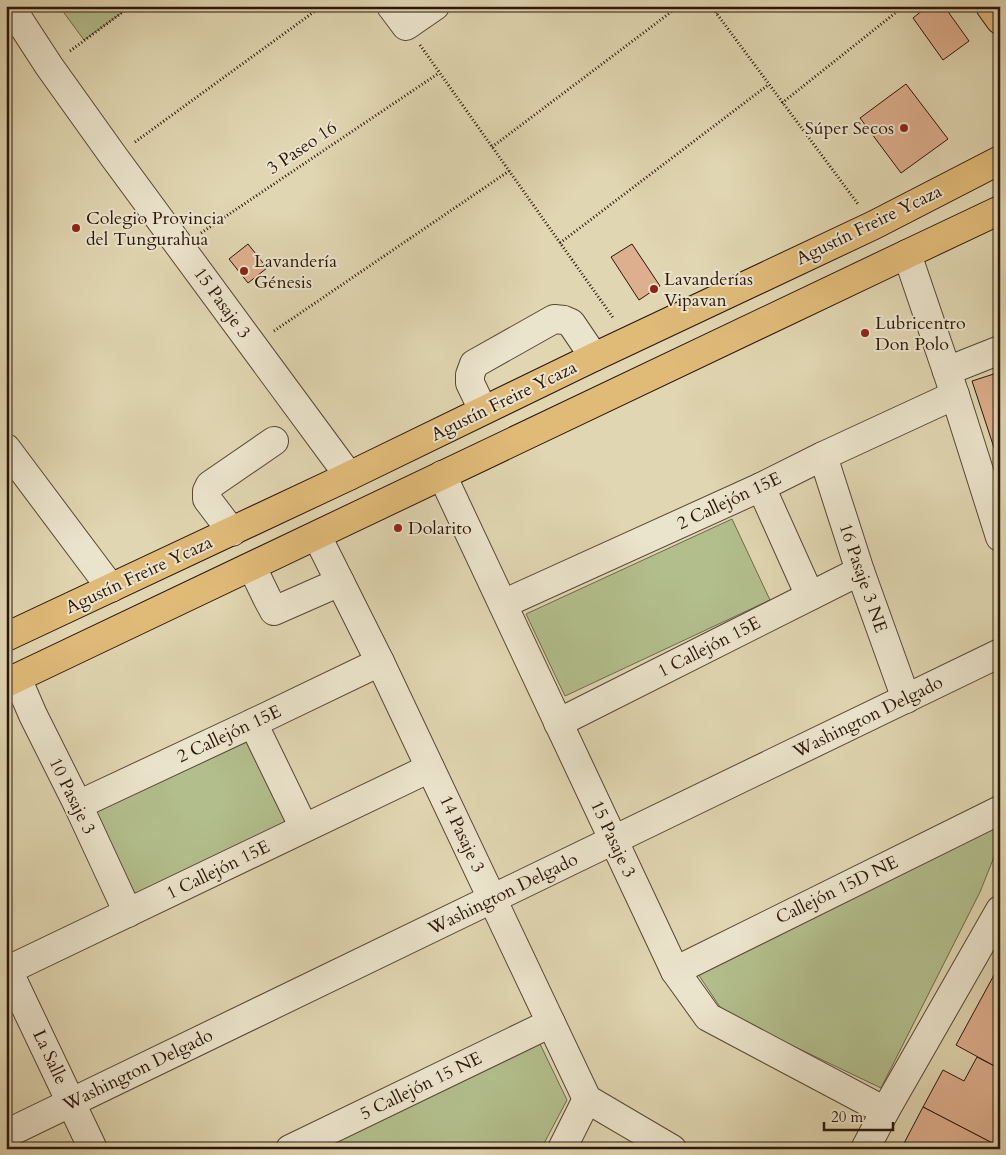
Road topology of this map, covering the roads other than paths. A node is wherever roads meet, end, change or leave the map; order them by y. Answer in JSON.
{"nodes":[{"id":1,"x":10,"y":6,"type":"edge"},
{"id":2,"x":435,"y":6,"type":"edge"},
{"id":3,"x":990,"y":6,"type":"edge"},
{"id":4,"x":399,"y":16,"type":"edge"},
{"id":5,"x":1000,"y":20,"type":"edge"},
{"id":6,"x":1000,"y":160,"type":"edge"},
{"id":7,"x":1000,"y":210,"type":"edge"},
{"id":8,"x":907,"y":254,"type":"junction"},
{"id":9,"x":1000,"y":350,"type":"edge"},
{"id":10,"x":594,"y":357,"type":"junction"},
{"id":11,"x":951,"y":383,"type":"junction"},
{"id":12,"x":483,"y":410,"type":"junction"},
{"id":13,"x":274,"y":441,"type":"dead end"},
{"id":14,"x":6,"y":448,"type":"edge"},
{"id":15,"x":823,"y":456,"type":"junction"},
{"id":16,"x":442,"y":475,"type":"junction"},
{"id":17,"x":349,"y":476,"type":"junction"},
{"id":18,"x":761,"y":487,"type":"junction"},
{"id":19,"x":232,"y":532,"type":"junction"},
{"id":20,"x":317,"y":536,"type":"junction"},
{"id":21,"x":1000,"y":537,"type":"edge"},
{"id":22,"x":252,"y":567,"type":"junction"},
{"id":23,"x":860,"y":570,"type":"junction"},
{"id":24,"x":340,"y":582,"type":"junction"},
{"id":25,"x":111,"y":588,"type":"junction"},
{"id":26,"x":810,"y":596,"type":"junction"},
{"id":27,"x":503,"y":604,"type":"junction"},
{"id":28,"x":6,"y":638,"type":"edge"},
{"id":29,"x":1000,"y":653,"type":"edge"},
{"id":30,"x":380,"y":662,"type":"junction"},
{"id":31,"x":12,"y":680,"type":"edge"},
{"id":32,"x":906,"y":699,"type":"junction"},
{"id":33,"x":558,"y":722,"type":"junction"},
{"id":34,"x":253,"y":723,"type":"junction"},
{"id":35,"x":430,"y":768,"type":"junction"},
{"id":36,"x":78,"y":805,"type":"junction"},
{"id":37,"x":1000,"y":810,"type":"edge"},
{"id":38,"x":304,"y":828,"type":"junction"},
{"id":39,"x":614,"y":840,"type":"junction"},
{"id":40,"x":492,"y":899,"type":"junction"},
{"id":41,"x":1000,"y":910,"type":"edge"},
{"id":42,"x":128,"y":913,"type":"junction"},
{"id":43,"x":7,"y":969,"type":"edge"},
{"id":44,"x":675,"y":971,"type":"junction"},
{"id":45,"x":551,"y":1023,"type":"junction"},
{"id":46,"x":587,"y":1099,"type":"junction"},
{"id":47,"x":71,"y":1103,"type":"junction"},
{"id":48,"x":885,"y":1110,"type":"junction"},
{"id":49,"x":6,"y":1134,"type":"edge"},
{"id":50,"x":93,"y":1149,"type":"edge"},
{"id":51,"x":290,"y":1149,"type":"edge"},
{"id":52,"x":562,"y":1149,"type":"edge"},
{"id":53,"x":672,"y":1149,"type":"edge"},
{"id":54,"x":865,"y":1149,"type":"edge"}],
"edges":[{"from":1,"to":17,"type":"street","name":"15 Pasaje 3"},
{"from":2,"to":4,"type":"street"},
{"from":3,"to":5,"type":"main road"},
{"from":6,"to":10,"type":"main road","name":"Agustín Freire Ycaza"},
{"from":7,"to":8,"type":"main road"},
{"from":8,"to":11,"type":"street"},
{"from":8,"to":16,"type":"main road"},
{"from":9,"to":11,"type":"street","name":"2 Callejón 15E"},
{"from":10,"to":12,"type":"main road","name":"Agustín Freire Ycaza"},
{"from":10,"to":12,"type":"street"},
{"from":11,"to":15,"type":"street","name":"2 Callejón 15E"},
{"from":11,"to":21,"type":"street"},
{"from":12,"to":17,"type":"main road","name":"Agustín Freire Ycaza"},
{"from":13,"to":19,"type":"street"},
{"from":14,"to":25,"type":"street"},
{"from":15,"to":18,"type":"street","name":"2 Callejón 15E"},
{"from":15,"to":23,"type":"street","name":"16 Pasaje 3 NE"},
{"from":16,"to":20,"type":"main road"},
{"from":16,"to":27,"type":"street","name":"15 Pasaje 3"},
{"from":17,"to":19,"type":"main road","name":"Agustín Freire Ycaza"},
{"from":18,"to":26,"type":"street"},
{"from":18,"to":27,"type":"street","name":"2 Callejón 15E"},
{"from":19,"to":25,"type":"main road","name":"Agustín Freire Ycaza"},
{"from":20,"to":22,"type":"main road"},
{"from":20,"to":24,"type":"street","name":"14 Pasaje 3"},
{"from":22,"to":24,"type":"street"},
{"from":22,"to":31,"type":"main road"},
{"from":23,"to":26,"type":"street","name":"1 Callejón 15E"},
{"from":23,"to":32,"type":"street","name":"16 Pasaje 3 NE"},
{"from":24,"to":30,"type":"street","name":"14 Pasaje 3"},
{"from":25,"to":28,"type":"main road","name":"Agustín Freire Ycaza"},
{"from":26,"to":33,"type":"street","name":"1 Callejón 15E"},
{"from":27,"to":33,"type":"street","name":"15 Pasaje 3"},
{"from":29,"to":32,"type":"street","name":"Washington Delgado"},
{"from":30,"to":34,"type":"street","name":"2 Callejón 15E"},
{"from":30,"to":35,"type":"street","name":"14 Pasaje 3"},
{"from":31,"to":36,"type":"street","name":"10 Pasaje 3"},
{"from":32,"to":39,"type":"street","name":"Washington Delgado"},
{"from":33,"to":39,"type":"street","name":"15 Pasaje 3"},
{"from":34,"to":36,"type":"street","name":"2 Callejón 15E"},
{"from":34,"to":38,"type":"street"},
{"from":35,"to":38,"type":"street","name":"1 Callejón 15E"},
{"from":35,"to":40,"type":"street","name":"14 Pasaje 3"},
{"from":36,"to":42,"type":"street","name":"10 Pasaje 3"},
{"from":37,"to":44,"type":"street","name":"Callejón 15D NE"},
{"from":38,"to":42,"type":"street","name":"1 Callejón 15E"},
{"from":39,"to":40,"type":"street","name":"Washington Delgado"},
{"from":39,"to":44,"type":"street","name":"15 Pasaje 3"},
{"from":40,"to":45,"type":"street","name":"14 Pasaje 3"},
{"from":40,"to":47,"type":"street","name":"Washington Delgado"},
{"from":41,"to":48,"type":"street"},
{"from":42,"to":43,"type":"street","name":"1 Callejón 15E"},
{"from":43,"to":47,"type":"street","name":"La Salle"},
{"from":44,"to":48,"type":"street","name":"15 Pasaje 3"},
{"from":45,"to":46,"type":"street","name":"14 Pasaje 3"},
{"from":45,"to":51,"type":"street","name":"5 Callejón 15 NE"},
{"from":46,"to":52,"type":"street"},
{"from":46,"to":53,"type":"street"},
{"from":47,"to":49,"type":"street","name":"Washington Delgado"},
{"from":47,"to":50,"type":"street","name":"La Salle"},
{"from":48,"to":54,"type":"street"}]}
